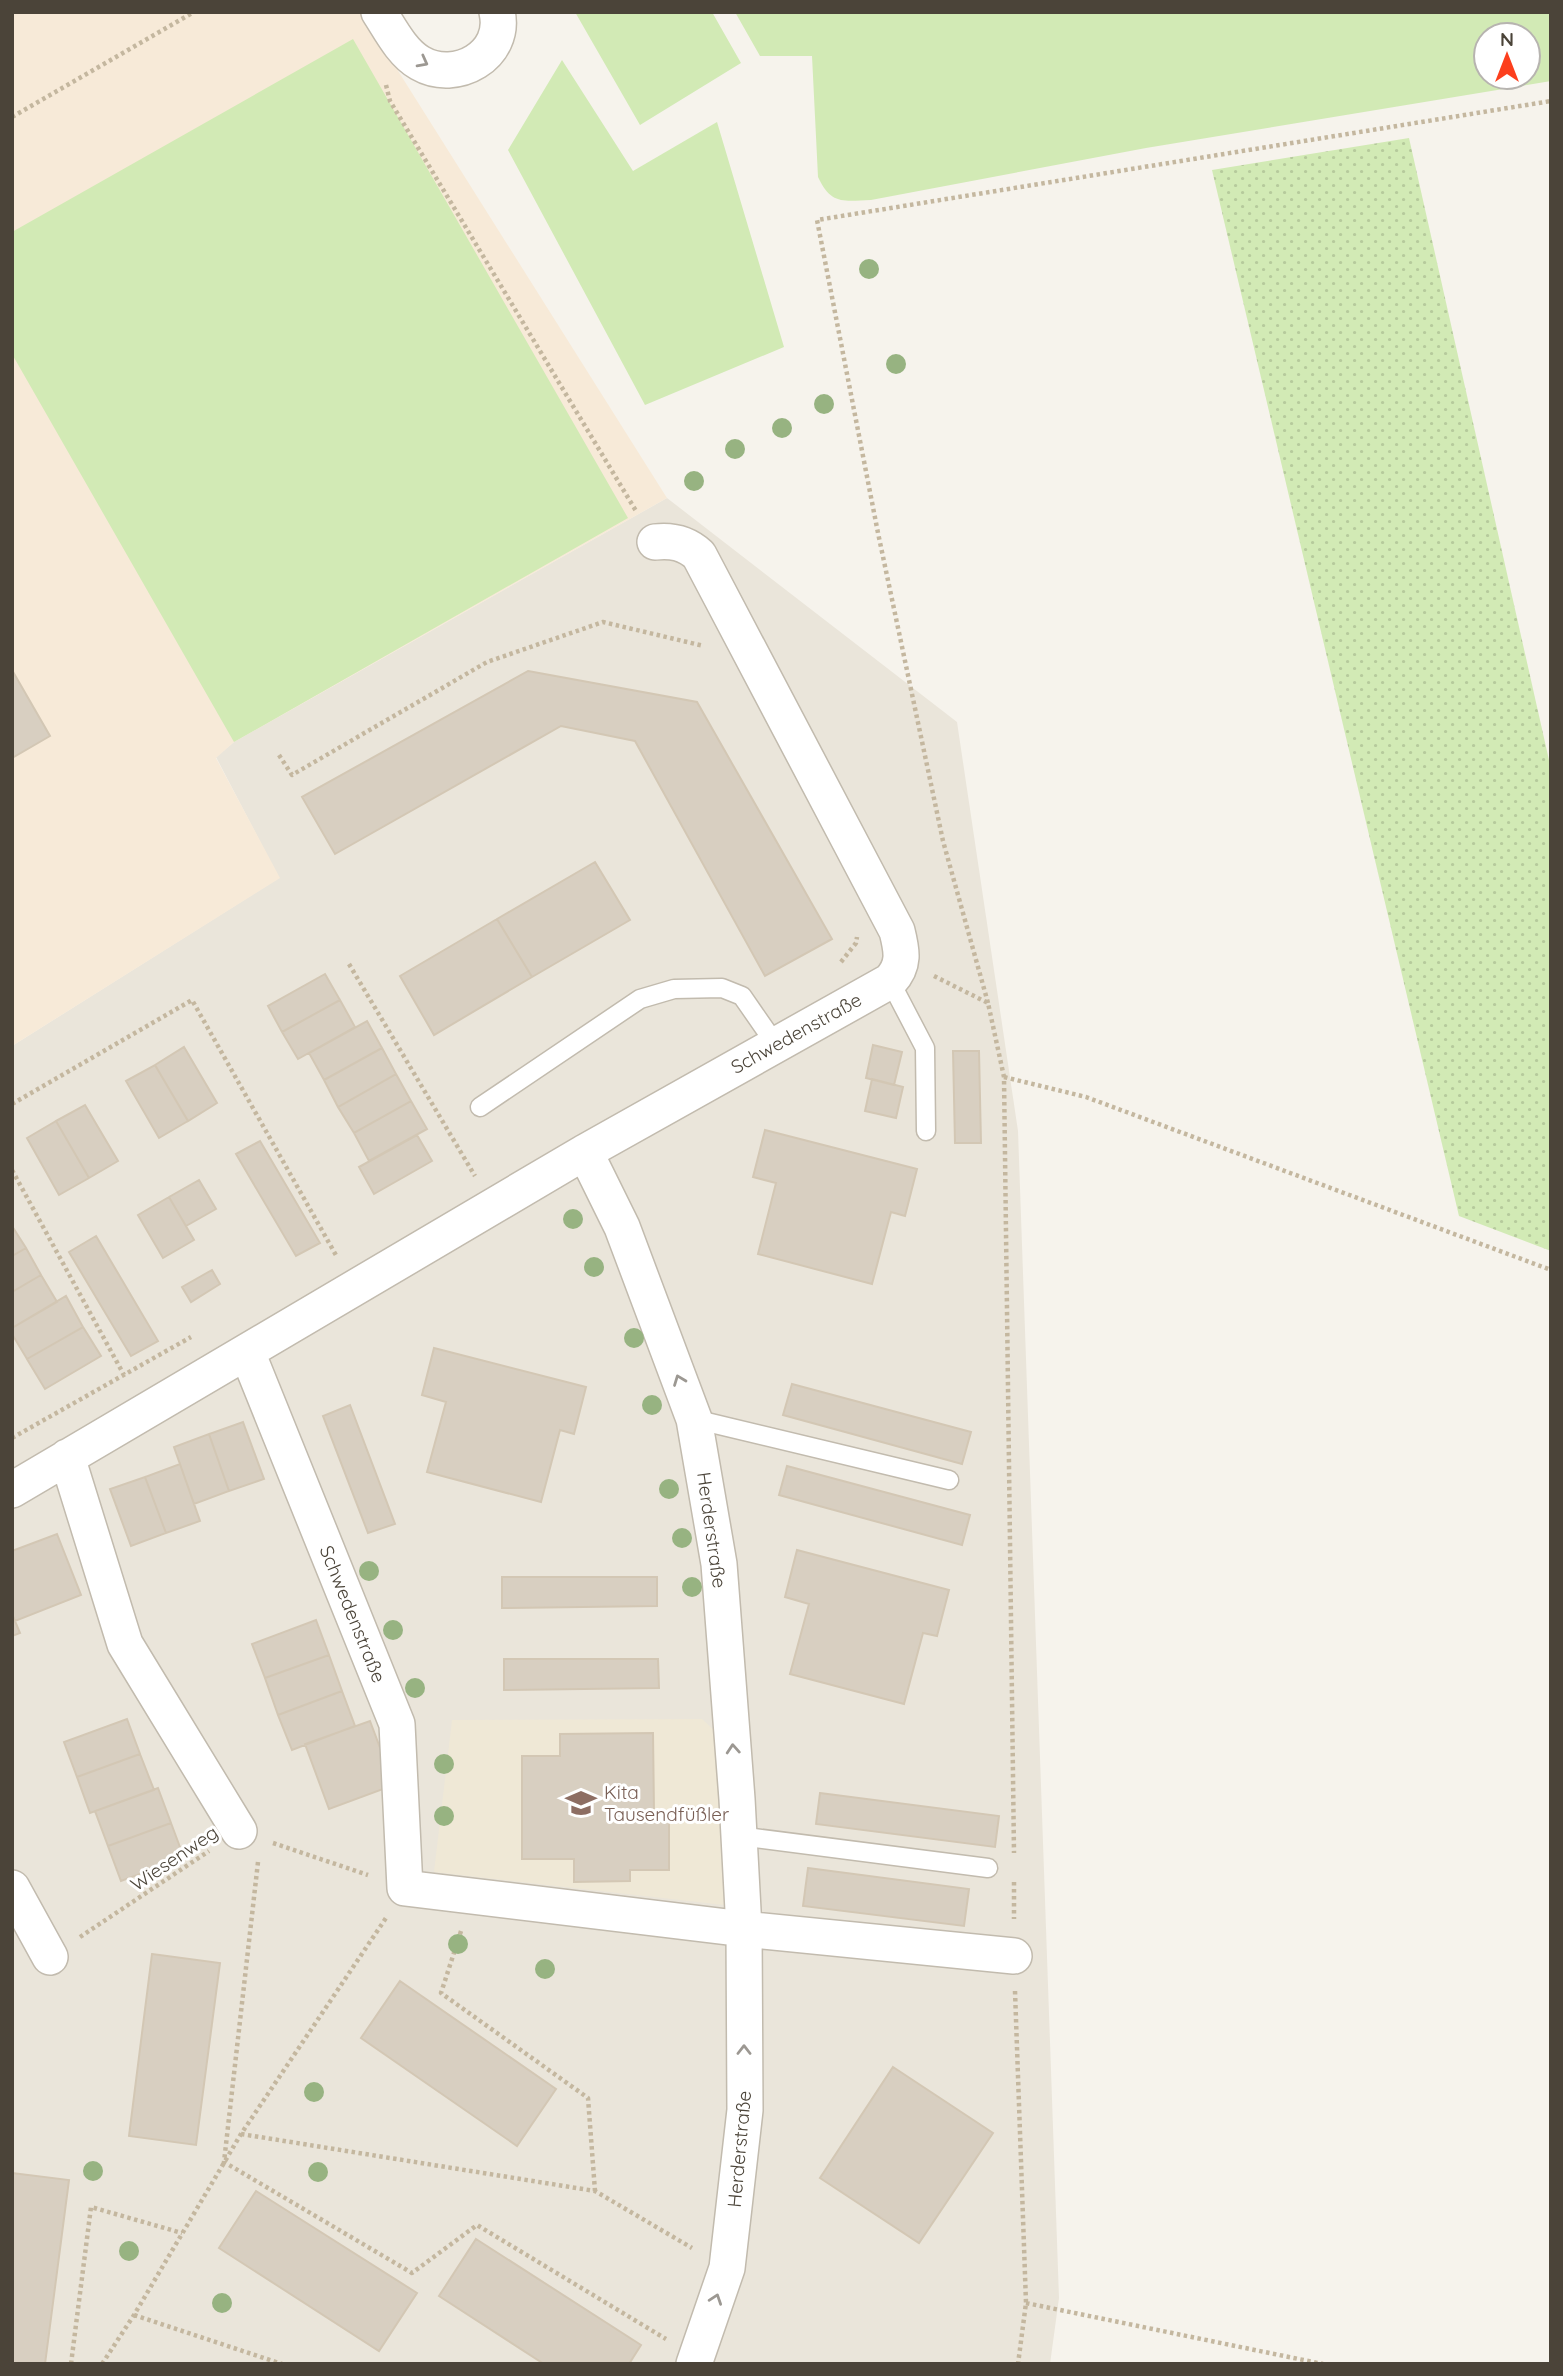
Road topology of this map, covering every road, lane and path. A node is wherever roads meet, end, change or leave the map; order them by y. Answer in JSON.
{"nodes":[{"id":1,"x":194,"y":12,"type":"edge"},
{"id":2,"x":379,"y":12,"type":"edge"},
{"id":3,"x":496,"y":12,"type":"edge"},
{"id":4,"x":384,"y":76,"type":"dead end"},
{"id":5,"x":1551,"y":101,"type":"edge"},
{"id":6,"x":12,"y":117,"type":"edge"},
{"id":7,"x":654,"y":542,"type":"joint"},
{"id":8,"x":715,"y":649,"type":"dead end"},
{"id":9,"x":279,"y":755,"type":"dead end"},
{"id":10,"x":858,"y":932,"type":"dead end"},
{"id":11,"x":856,"y":943,"type":"dead end"},
{"id":12,"x":349,"y":964,"type":"dead end"},
{"id":13,"x":895,"y":970,"type":"junction"},
{"id":14,"x":988,"y":1003,"type":"junction"},
{"id":15,"x":776,"y":1045,"type":"junction"},
{"id":16,"x":1004,"y":1077,"type":"junction"},
{"id":17,"x":12,"y":1104,"type":"edge"},
{"id":18,"x":480,"y":1107,"type":"dead end"},
{"id":19,"x":926,"y":1131,"type":"dead end"},
{"id":20,"x":586,"y":1152,"type":"junction"},
{"id":21,"x":12,"y":1170,"type":"edge"},
{"id":22,"x":492,"y":1207,"type":"junction"},
{"id":23,"x":1551,"y":1269,"type":"edge"},
{"id":24,"x":354,"y":1289,"type":"junction"},
{"id":25,"x":247,"y":1352,"type":"junction"},
{"id":26,"x":143,"y":1413,"type":"junction"},
{"id":27,"x":694,"y":1419,"type":"junction"},
{"id":28,"x":67,"y":1457,"type":"junction"},
{"id":29,"x":949,"y":1480,"type":"dead end"},
{"id":30,"x":12,"y":1489,"type":"edge"},
{"id":31,"x":250,"y":1834,"type":"junction"},
{"id":32,"x":739,"y":1836,"type":"junction"},
{"id":33,"x":1014,"y":1861,"type":"dead end"},
{"id":34,"x":988,"y":1868,"type":"dead end"},
{"id":35,"x":1014,"y":1874,"type":"dead end"},
{"id":36,"x":12,"y":1888,"type":"edge"},
{"id":37,"x":405,"y":1888,"type":"junction"},
{"id":38,"x":472,"y":1897,"type":"junction"},
{"id":39,"x":744,"y":1929,"type":"junction"},
{"id":40,"x":1014,"y":1955,"type":"junction"},
{"id":41,"x":50,"y":1957,"type":"joint"},
{"id":42,"x":241,"y":2134,"type":"junction"},
{"id":43,"x":224,"y":2162,"type":"junction"},
{"id":44,"x":596,"y":2190,"type":"junction"},
{"id":45,"x":182,"y":2233,"type":"junction"},
{"id":46,"x":727,"y":2268,"type":"junction"},
{"id":47,"x":1026,"y":2303,"type":"junction"},
{"id":48,"x":134,"y":2315,"type":"junction"},
{"id":49,"x":695,"y":2360,"type":"edge"},
{"id":50,"x":71,"y":2364,"type":"edge"},
{"id":51,"x":102,"y":2364,"type":"edge"},
{"id":52,"x":282,"y":2364,"type":"edge"},
{"id":53,"x":1018,"y":2364,"type":"edge"},
{"id":54,"x":1324,"y":2364,"type":"edge"}],
"edges":[{"from":1,"to":6,"type":"path"},
{"from":2,"to":3,"type":"street","one_way":true},
{"from":4,"to":7,"type":"path"},
{"from":5,"to":14,"type":"path"},
{"from":7,"to":13,"type":"street"},
{"from":8,"to":9,"type":"path"},
{"from":10,"to":11,"type":"path"},
{"from":12,"to":22,"type":"path"},
{"from":13,"to":14,"type":"path"},
{"from":13,"to":15,"type":"street","name":"Schwedenstraße"},
{"from":13,"to":19,"type":"lane"},
{"from":14,"to":16,"type":"path"},
{"from":15,"to":18,"type":"lane"},
{"from":15,"to":20,"type":"street","name":"Schwedenstraße"},
{"from":16,"to":23,"type":"path"},
{"from":16,"to":33,"type":"path"},
{"from":17,"to":24,"type":"path"},
{"from":20,"to":22,"type":"street","name":"Schwedenstraße"},
{"from":27,"to":20,"type":"street","name":"Herderstraße","one_way":true},
{"from":21,"to":26,"type":"path"},
{"from":22,"to":24,"type":"street","name":"Schwedenstraße"},
{"from":24,"to":25,"type":"street","name":"Schwedenstraße"},
{"from":25,"to":26,"type":"street","name":"Schwedenstraße"},
{"from":25,"to":37,"type":"street","name":"Schwedenstraße"},
{"from":26,"to":28,"type":"street","name":"Schwedenstraße"},
{"from":27,"to":29,"type":"lane"},
{"from":32,"to":27,"type":"street","name":"Herderstraße","one_way":true},
{"from":28,"to":30,"type":"street","name":"Schwedenstraße"},
{"from":28,"to":31,"type":"street"},
{"from":31,"to":37,"type":"path"},
{"from":31,"to":41,"type":"path","name":"Wiesenweg"},
{"from":31,"to":43,"type":"path"},
{"from":32,"to":34,"type":"lane"},
{"from":32,"to":39,"type":"street","name":"Herderstraße"},
{"from":35,"to":40,"type":"path"},
{"from":36,"to":41,"type":"street"},
{"from":37,"to":38,"type":"street"},
{"from":37,"to":42,"type":"path"},
{"from":38,"to":39,"type":"street"},
{"from":38,"to":44,"type":"path"},
{"from":39,"to":40,"type":"street"},
{"from":46,"to":39,"type":"street","name":"Herderstraße","one_way":true},
{"from":40,"to":47,"type":"path"},
{"from":42,"to":43,"type":"path"},
{"from":42,"to":44,"type":"path"},
{"from":43,"to":45,"type":"path"},
{"from":43,"to":49,"type":"path"},
{"from":44,"to":46,"type":"path"},
{"from":45,"to":48,"type":"path"},
{"from":45,"to":50,"type":"path"},
{"from":49,"to":46,"type":"street","name":"Herderstraße","one_way":true},
{"from":47,"to":53,"type":"path"},
{"from":47,"to":54,"type":"path"},
{"from":48,"to":51,"type":"path"},
{"from":48,"to":52,"type":"path"}]}
